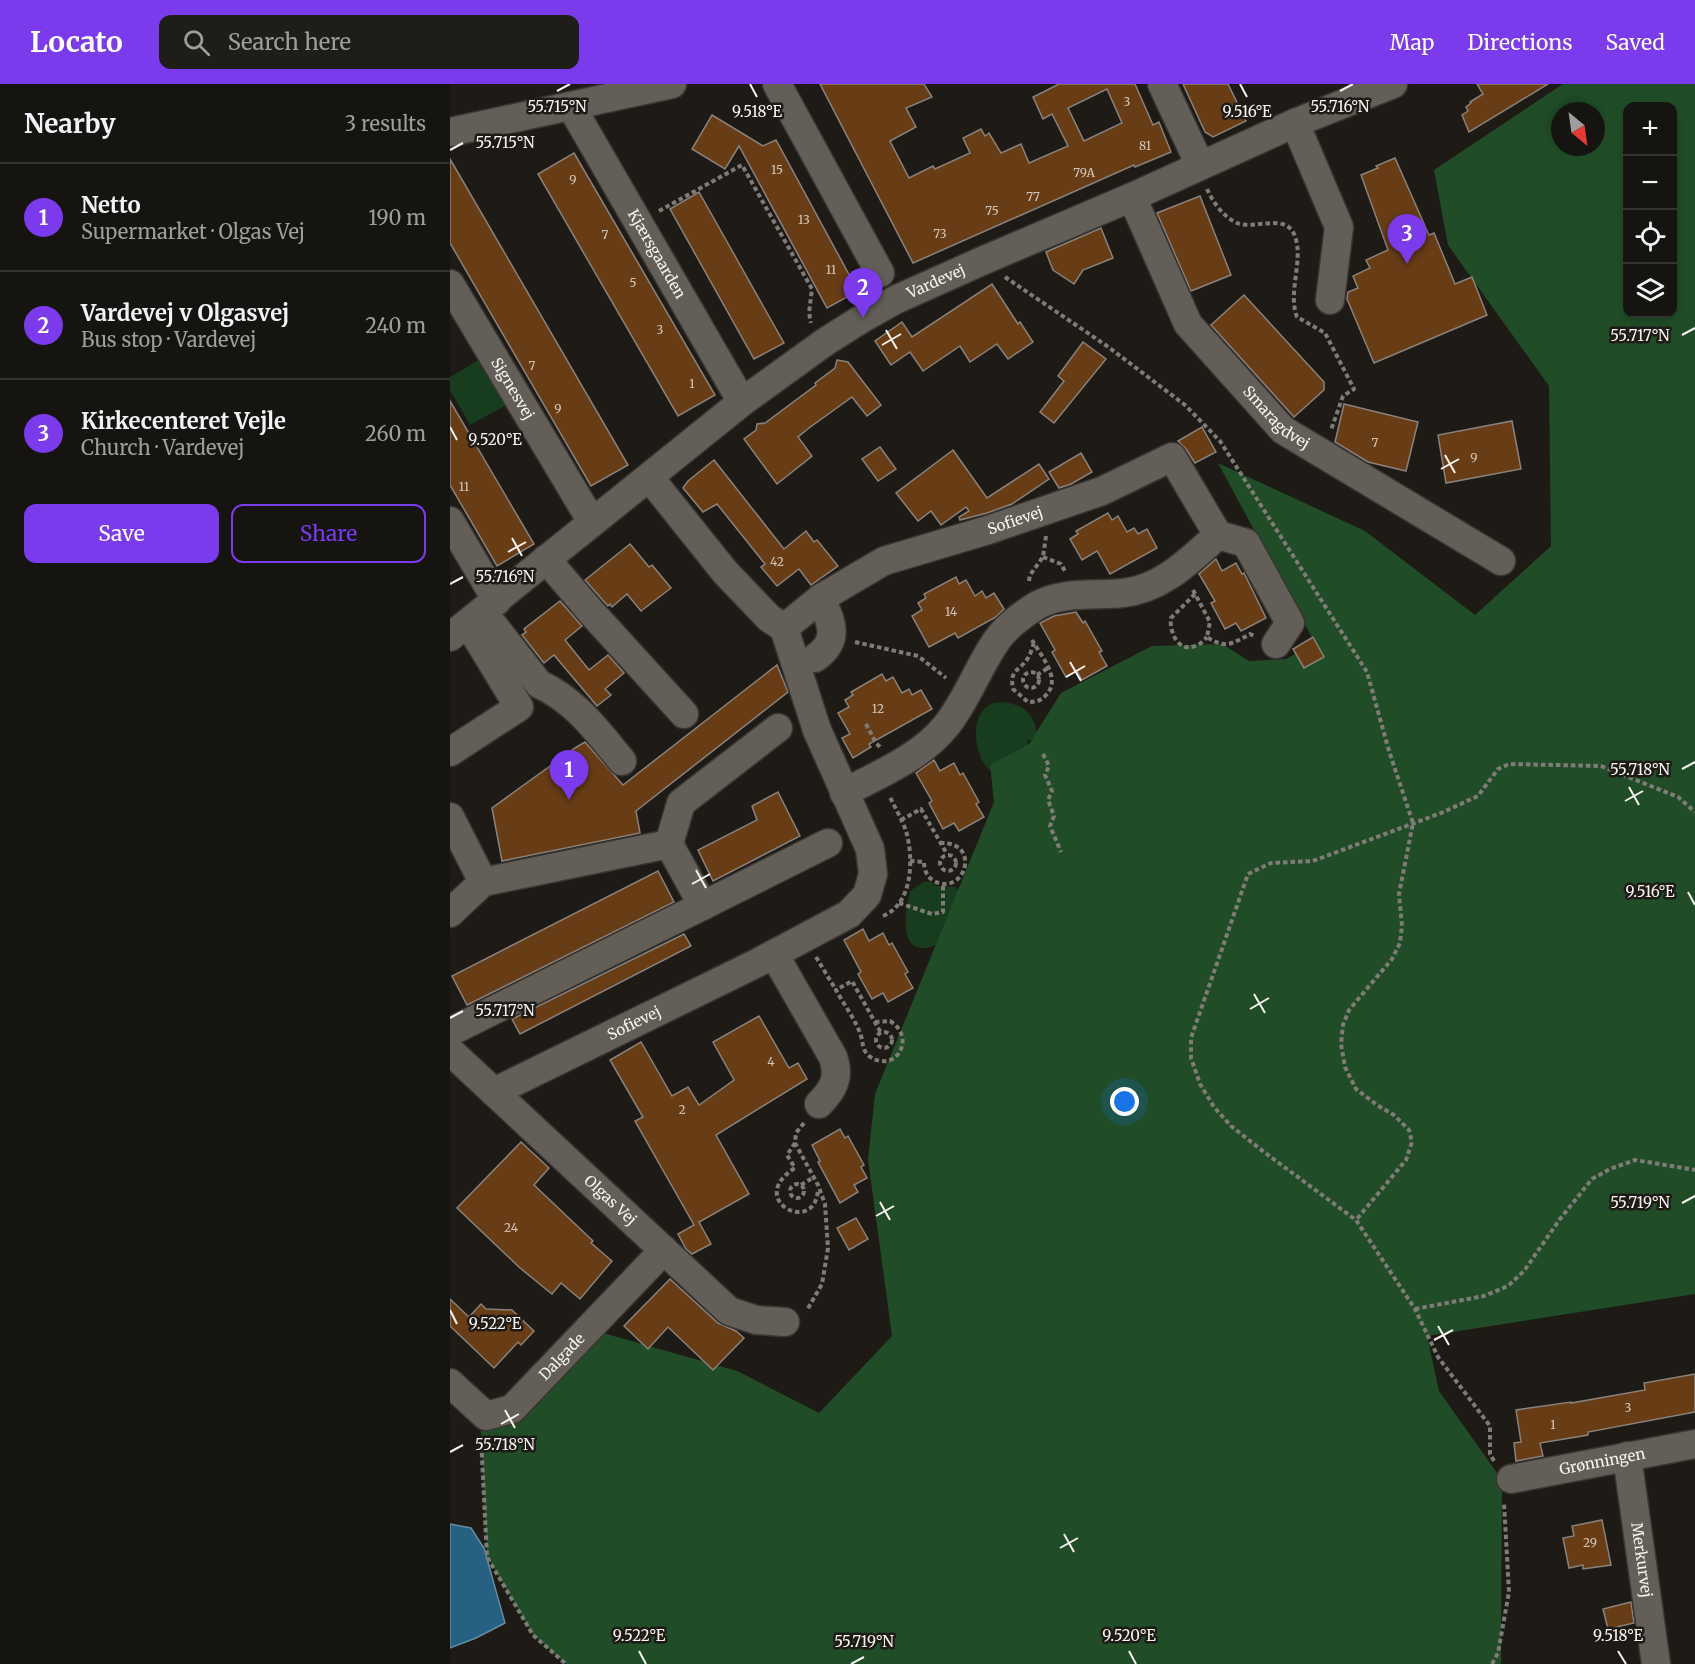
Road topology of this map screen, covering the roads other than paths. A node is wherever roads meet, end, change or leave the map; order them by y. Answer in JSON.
{"nodes":[{"id":1,"x":672,"y":84,"type":"edge"},
{"id":2,"x":777,"y":84,"type":"edge"},
{"id":3,"x":1162,"y":84,"type":"edge"},
{"id":4,"x":1393,"y":84,"type":"edge"},
{"id":5,"x":571,"y":106,"type":"junction"},
{"id":6,"x":1295,"y":123,"type":"junction"},
{"id":7,"x":450,"y":132,"type":"edge"},
{"id":8,"x":1200,"y":165,"type":"junction"},
{"id":9,"x":1132,"y":197,"type":"junction"},
{"id":10,"x":880,"y":273,"type":"dead end"},
{"id":11,"x":450,"y":284,"type":"edge"},
{"id":12,"x":1330,"y":300,"type":"dead end"},
{"id":13,"x":742,"y":402,"type":"junction"},
{"id":14,"x":649,"y":477,"type":"junction"},
{"id":15,"x":450,"y":520,"type":"edge"},
{"id":16,"x":592,"y":522,"type":"junction"},
{"id":17,"x":1218,"y":535,"type":"junction"},
{"id":18,"x":546,"y":559,"type":"junction"},
{"id":19,"x":1501,"y":561,"type":"dead end"},
{"id":20,"x":821,"y":598,"type":"junction"},
{"id":21,"x":474,"y":618,"type":"edge"},
{"id":22,"x":784,"y":628,"type":"junction"},
{"id":23,"x":1276,"y":645,"type":"road end"},
{"id":24,"x":823,"y":647,"type":"road end"},
{"id":25,"x":684,"y":714,"type":"dead end"},
{"id":26,"x":778,"y":728,"type":"dead end"},
{"id":27,"x":450,"y":752,"type":"edge"},
{"id":28,"x":622,"y":761,"type":"dead end"},
{"id":29,"x":844,"y":793,"type":"junction"},
{"id":30,"x":450,"y":817,"type":"edge"},
{"id":31,"x":828,"y":843,"type":"dead end"},
{"id":32,"x":669,"y":844,"type":"junction"},
{"id":33,"x":483,"y":882,"type":"junction"},
{"id":34,"x":703,"y":906,"type":"junction"},
{"id":35,"x":450,"y":913,"type":"edge"},
{"id":36,"x":774,"y":954,"type":"junction"},
{"id":37,"x":450,"y":1032,"type":"edge"},
{"id":38,"x":450,"y":1051,"type":"edge"},
{"id":39,"x":494,"y":1092,"type":"junction"},
{"id":40,"x":819,"y":1104,"type":"road end"},
{"id":41,"x":664,"y":1250,"type":"junction"},
{"id":42,"x":785,"y":1322,"type":"road end"},
{"id":43,"x":450,"y":1383,"type":"edge"},
{"id":44,"x":470,"y":1412,"type":"edge"},
{"id":45,"x":1695,"y":1444,"type":"edge"},
{"id":46,"x":1627,"y":1456,"type":"junction"},
{"id":47,"x":1503,"y":1480,"type":"road end"},
{"id":48,"x":1656,"y":1664,"type":"edge"}],
"edges":[{"from":1,"to":5,"type":"street"},
{"from":2,"to":10,"type":"street"},
{"from":3,"to":8,"type":"street"},
{"from":4,"to":6,"type":"street","name":"Vardevej"},
{"from":5,"to":7,"type":"street"},
{"from":5,"to":13,"type":"street","name":"Kjærsgaarden"},
{"from":6,"to":8,"type":"street","name":"Vardevej"},
{"from":6,"to":12,"type":"street"},
{"from":8,"to":9,"type":"street","name":"Vardevej"},
{"from":9,"to":13,"type":"street","name":"Vardevej"},
{"from":9,"to":19,"type":"street","name":"Smaragdvej"},
{"from":11,"to":16,"type":"street","name":"Signesvej"},
{"from":13,"to":14,"type":"street","name":"Vardevej"},
{"from":14,"to":16,"type":"street","name":"Vardevej"},
{"from":14,"to":22,"type":"street"},
{"from":15,"to":21,"type":"street"},
{"from":16,"to":18,"type":"street","name":"Vardevej"},
{"from":17,"to":20,"type":"street","name":"Sofievej"},
{"from":17,"to":23,"type":"street"},
{"from":17,"to":29,"type":"street"},
{"from":18,"to":21,"type":"street","name":"Vardevej"},
{"from":18,"to":25,"type":"street"},
{"from":20,"to":22,"type":"street","name":"Sofievej"},
{"from":20,"to":24,"type":"street"},
{"from":21,"to":27,"type":"street"},
{"from":21,"to":28,"type":"street"},
{"from":22,"to":29,"type":"street","name":"Sofievej"},
{"from":26,"to":32,"type":"street"},
{"from":29,"to":36,"type":"street","name":"Sofievej"},
{"from":30,"to":33,"type":"street"},
{"from":31,"to":34,"type":"street"},
{"from":32,"to":33,"type":"street"},
{"from":32,"to":34,"type":"street"},
{"from":33,"to":35,"type":"street"},
{"from":34,"to":37,"type":"street"},
{"from":36,"to":39,"type":"street","name":"Sofievej"},
{"from":36,"to":40,"type":"street"},
{"from":38,"to":39,"type":"street","name":"Olgas Vej"},
{"from":39,"to":41,"type":"street","name":"Olgas Vej"},
{"from":41,"to":42,"type":"street","name":"Olgas Vej"},
{"from":41,"to":44,"type":"street","name":"Dalgade"},
{"from":43,"to":44,"type":"street"},
{"from":45,"to":46,"type":"street","name":"Grønningen"},
{"from":46,"to":47,"type":"street","name":"Grønningen"},
{"from":46,"to":48,"type":"street","name":"Merkurvej"}]}
